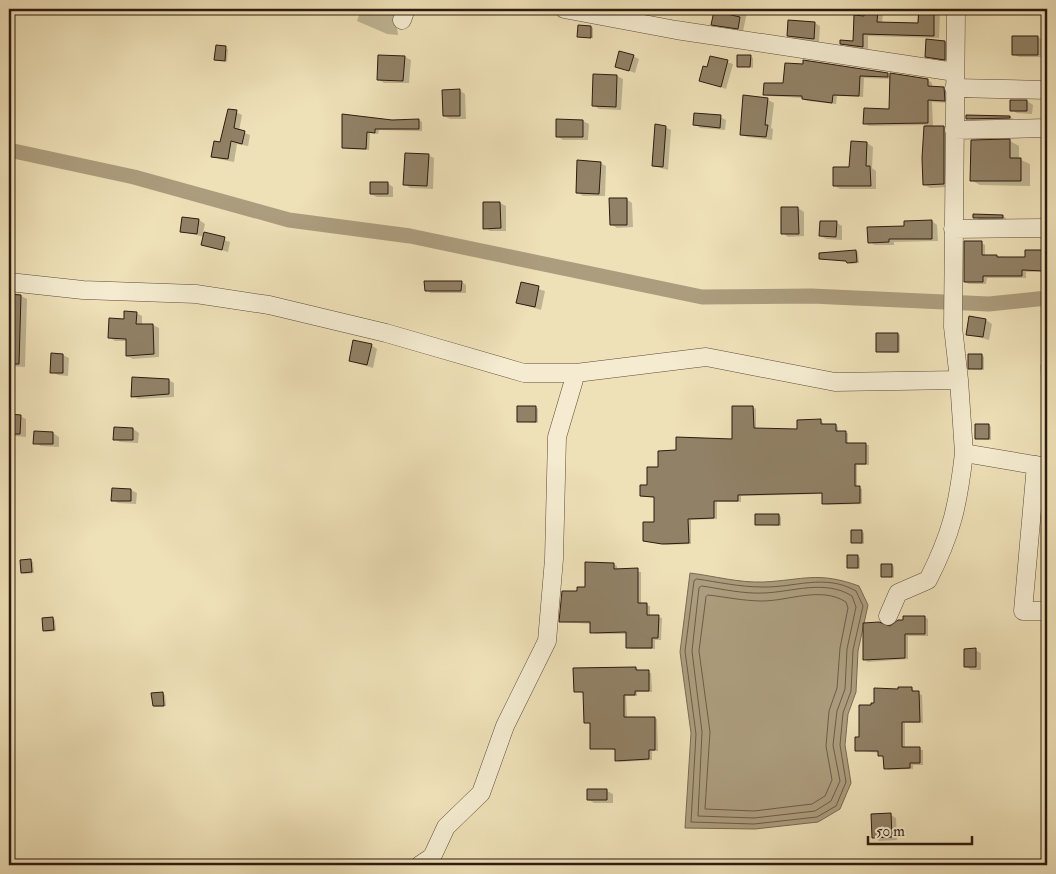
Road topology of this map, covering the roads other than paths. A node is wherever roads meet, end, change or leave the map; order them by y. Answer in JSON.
{"nodes":[{"id":1,"x":564,"y":9,"type":"edge"},
{"id":2,"x":956,"y":9,"type":"edge"},
{"id":3,"x":622,"y":14,"type":"edge"},
{"id":4,"x":954,"y":80,"type":"junction"},
{"id":5,"x":1047,"y":90,"type":"edge"},
{"id":6,"x":1047,"y":128,"type":"edge"},
{"id":7,"x":954,"y":130,"type":"junction"},
{"id":8,"x":1047,"y":228,"type":"edge"},
{"id":9,"x":953,"y":229,"type":"junction"},
{"id":10,"x":9,"y":282,"type":"edge"},
{"id":11,"x":576,"y":373,"type":"junction"},
{"id":12,"x":960,"y":380,"type":"junction"},
{"id":13,"x":964,"y":453,"type":"junction"},
{"id":14,"x":1041,"y":466,"type":"edge"},
{"id":15,"x":1047,"y":611,"type":"edge"},
{"id":16,"x":888,"y":616,"type":"dead end"},
{"id":17,"x":420,"y":865,"type":"edge"}],
"edges":[{"from":1,"to":3,"type":"street"},
{"from":2,"to":4,"type":"street"},
{"from":3,"to":4,"type":"street"},
{"from":4,"to":5,"type":"street"},
{"from":4,"to":7,"type":"street"},
{"from":6,"to":7,"type":"street"},
{"from":7,"to":9,"type":"street"},
{"from":8,"to":9,"type":"street"},
{"from":9,"to":12,"type":"street"},
{"from":10,"to":11,"type":"street"},
{"from":11,"to":12,"type":"street"},
{"from":11,"to":17,"type":"street"},
{"from":12,"to":13,"type":"street"},
{"from":13,"to":14,"type":"street"},
{"from":13,"to":16,"type":"street"},
{"from":14,"to":15,"type":"street"}]}
